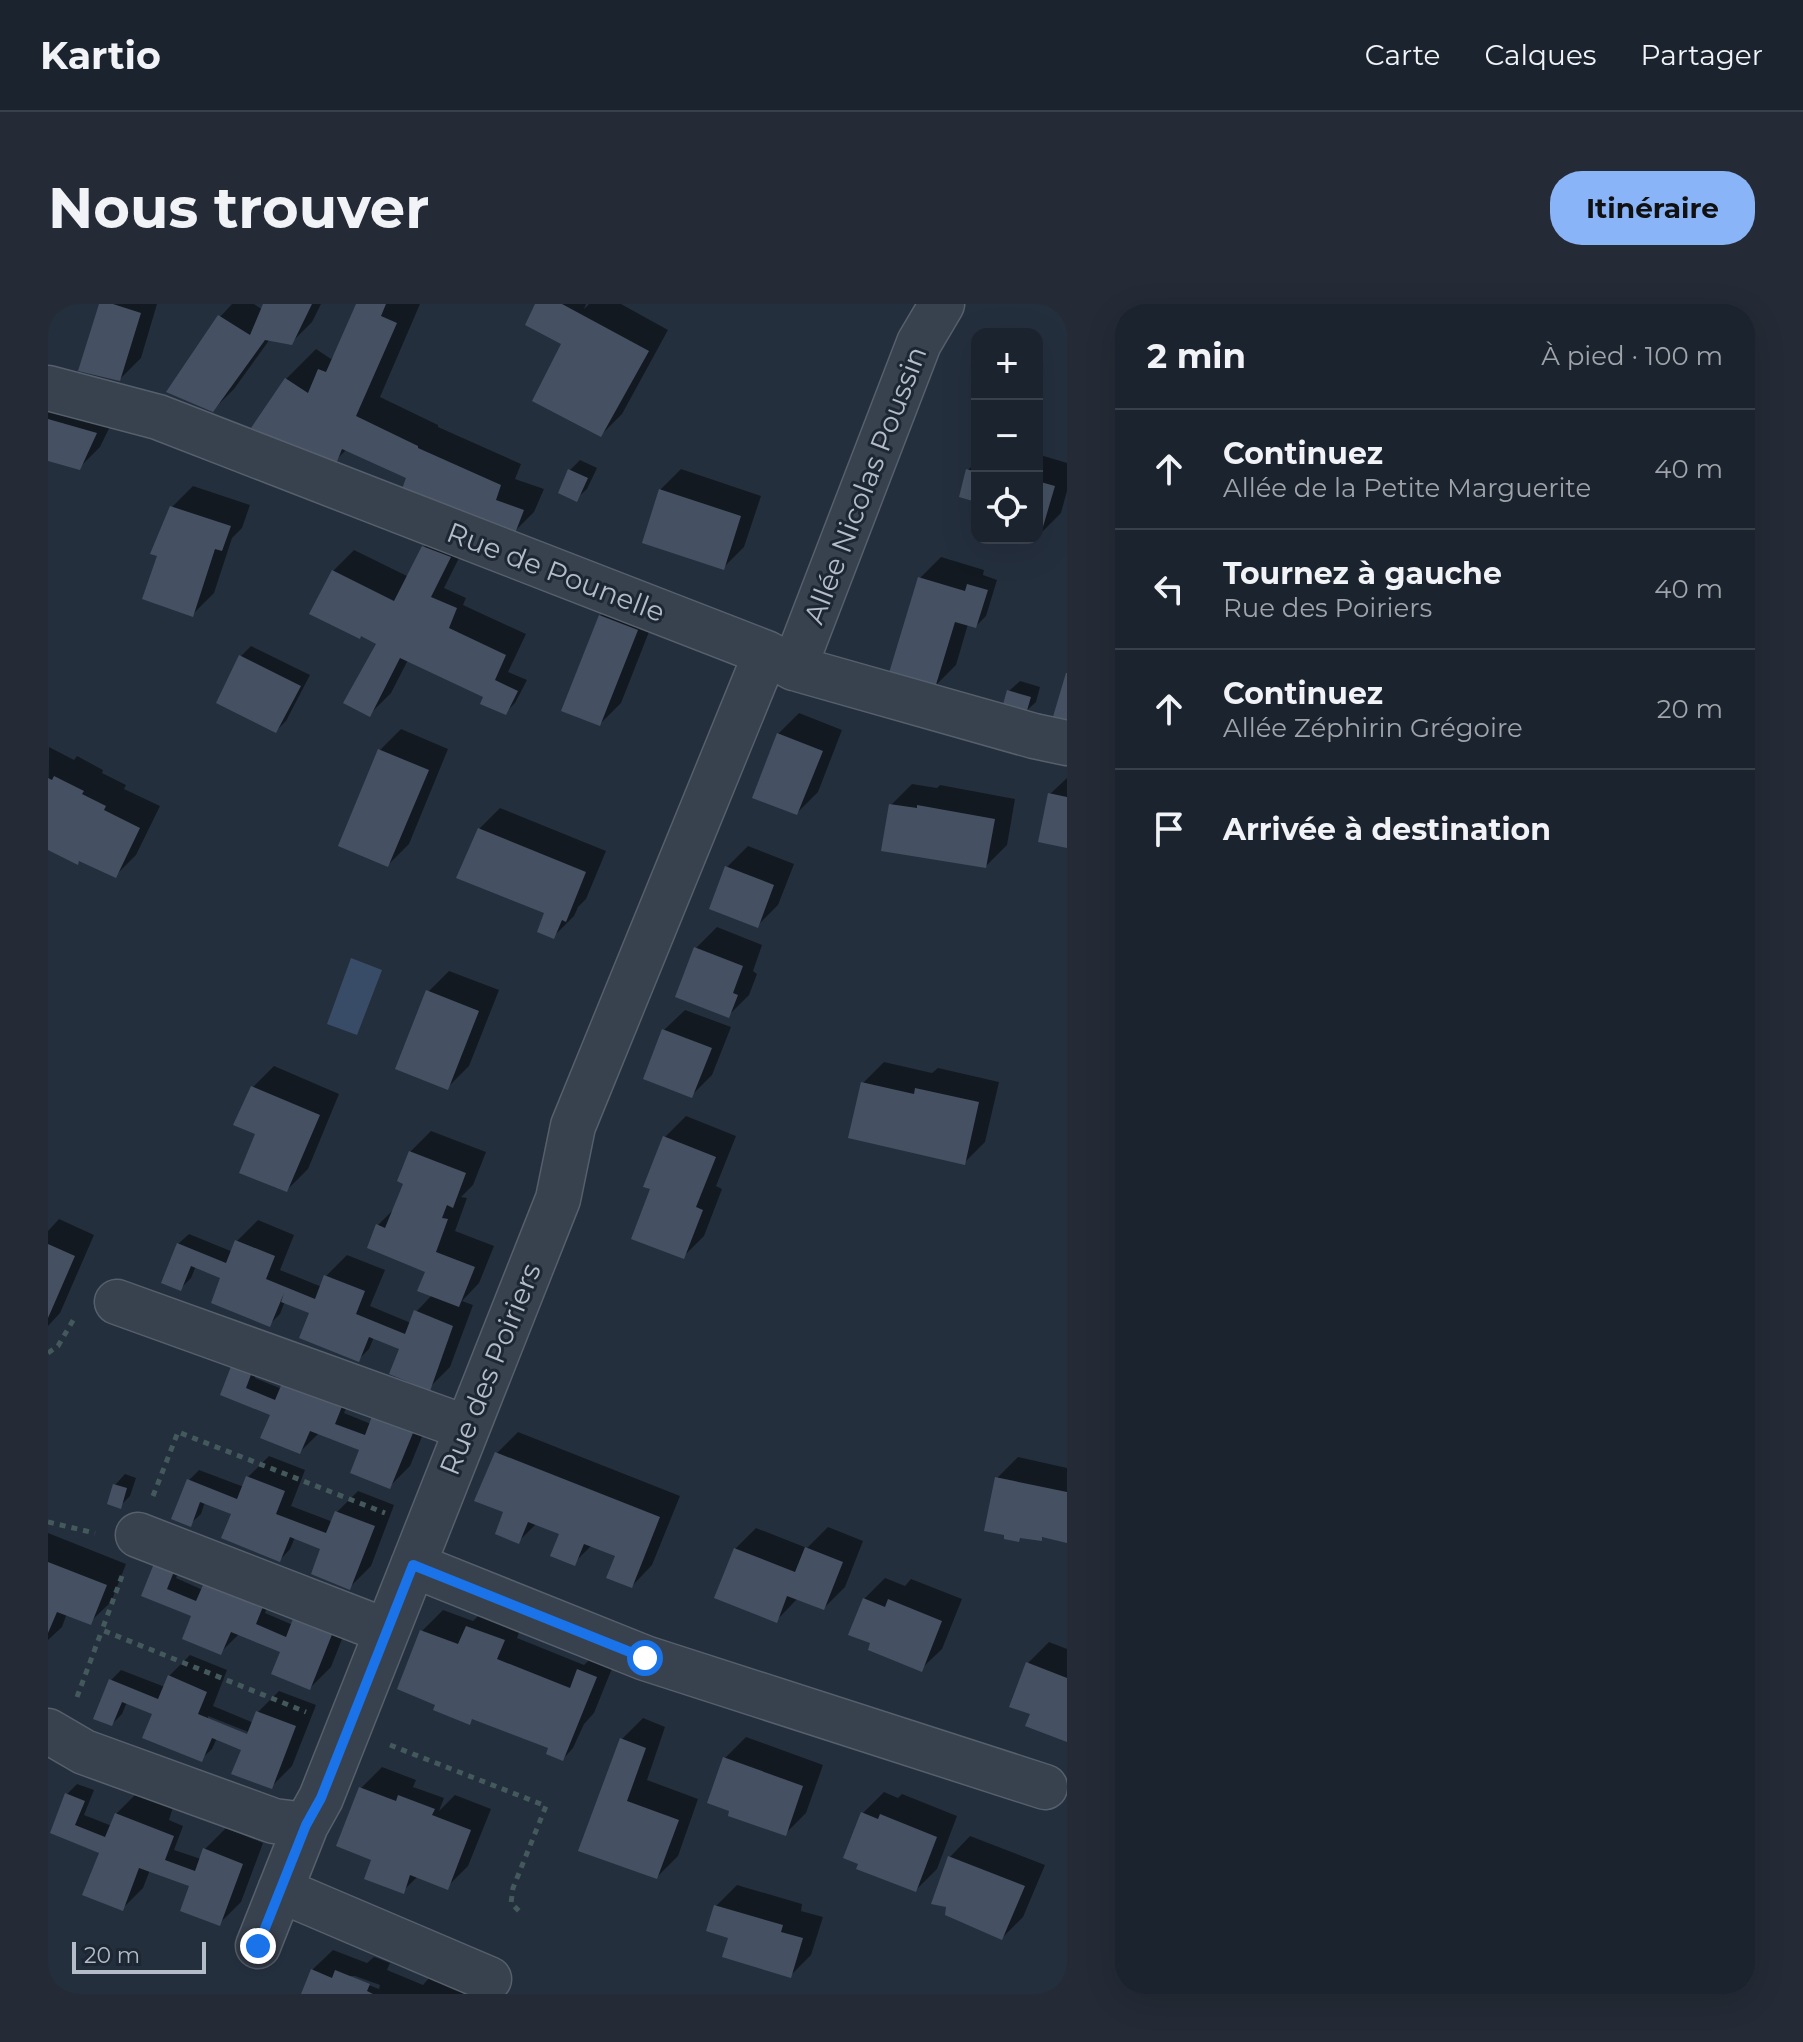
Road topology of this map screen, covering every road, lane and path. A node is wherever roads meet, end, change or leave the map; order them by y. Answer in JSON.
{"nodes":[{"id":1,"x":942,"y":304,"type":"edge"},
{"id":2,"x":48,"y":388,"type":"edge"},
{"id":3,"x":780,"y":661,"type":"junction"},
{"id":4,"x":1067,"y":743,"type":"edge"},
{"id":5,"x":117,"y":1302,"type":"dead end"},
{"id":6,"x":467,"y":1428,"type":"junction"},
{"id":7,"x":138,"y":1535,"type":"dead end"},
{"id":8,"x":413,"y":1565,"type":"junction"},
{"id":9,"x":102,"y":1630,"type":"dead end"},
{"id":10,"x":386,"y":1631,"type":"junction"},
{"id":11,"x":54,"y":1735,"type":"edge"},
{"id":12,"x":1045,"y":1787,"type":"dead end"},
{"id":13,"x":306,"y":1825,"type":"junction"},
{"id":14,"x":280,"y":1890,"type":"junction"},
{"id":15,"x":258,"y":1946,"type":"dead end"},
{"id":16,"x":489,"y":1979,"type":"dead end"}],
"edges":[{"from":1,"to":3,"type":"street","name":"Allée Nicolas Poussin"},
{"from":2,"to":3,"type":"street","name":"Rue de Pounelle"},
{"from":3,"to":4,"type":"street","name":"Rue de Pounelle"},
{"from":3,"to":6,"type":"street","name":"Rue des Poiriers"},
{"from":5,"to":6,"type":"street"},
{"from":6,"to":8,"type":"street","name":"Rue des Poiriers"},
{"from":7,"to":10,"type":"street"},
{"from":8,"to":10,"type":"street","name":"Rue des Poiriers"},
{"from":8,"to":12,"type":"street"},
{"from":9,"to":11,"type":"path"},
{"from":10,"to":13,"type":"street","name":"Rue des Poiriers"},
{"from":11,"to":13,"type":"street"},
{"from":13,"to":14,"type":"street","name":"Rue des Poiriers"},
{"from":14,"to":15,"type":"street","name":"Rue des Poiriers"},
{"from":14,"to":16,"type":"street"}]}
